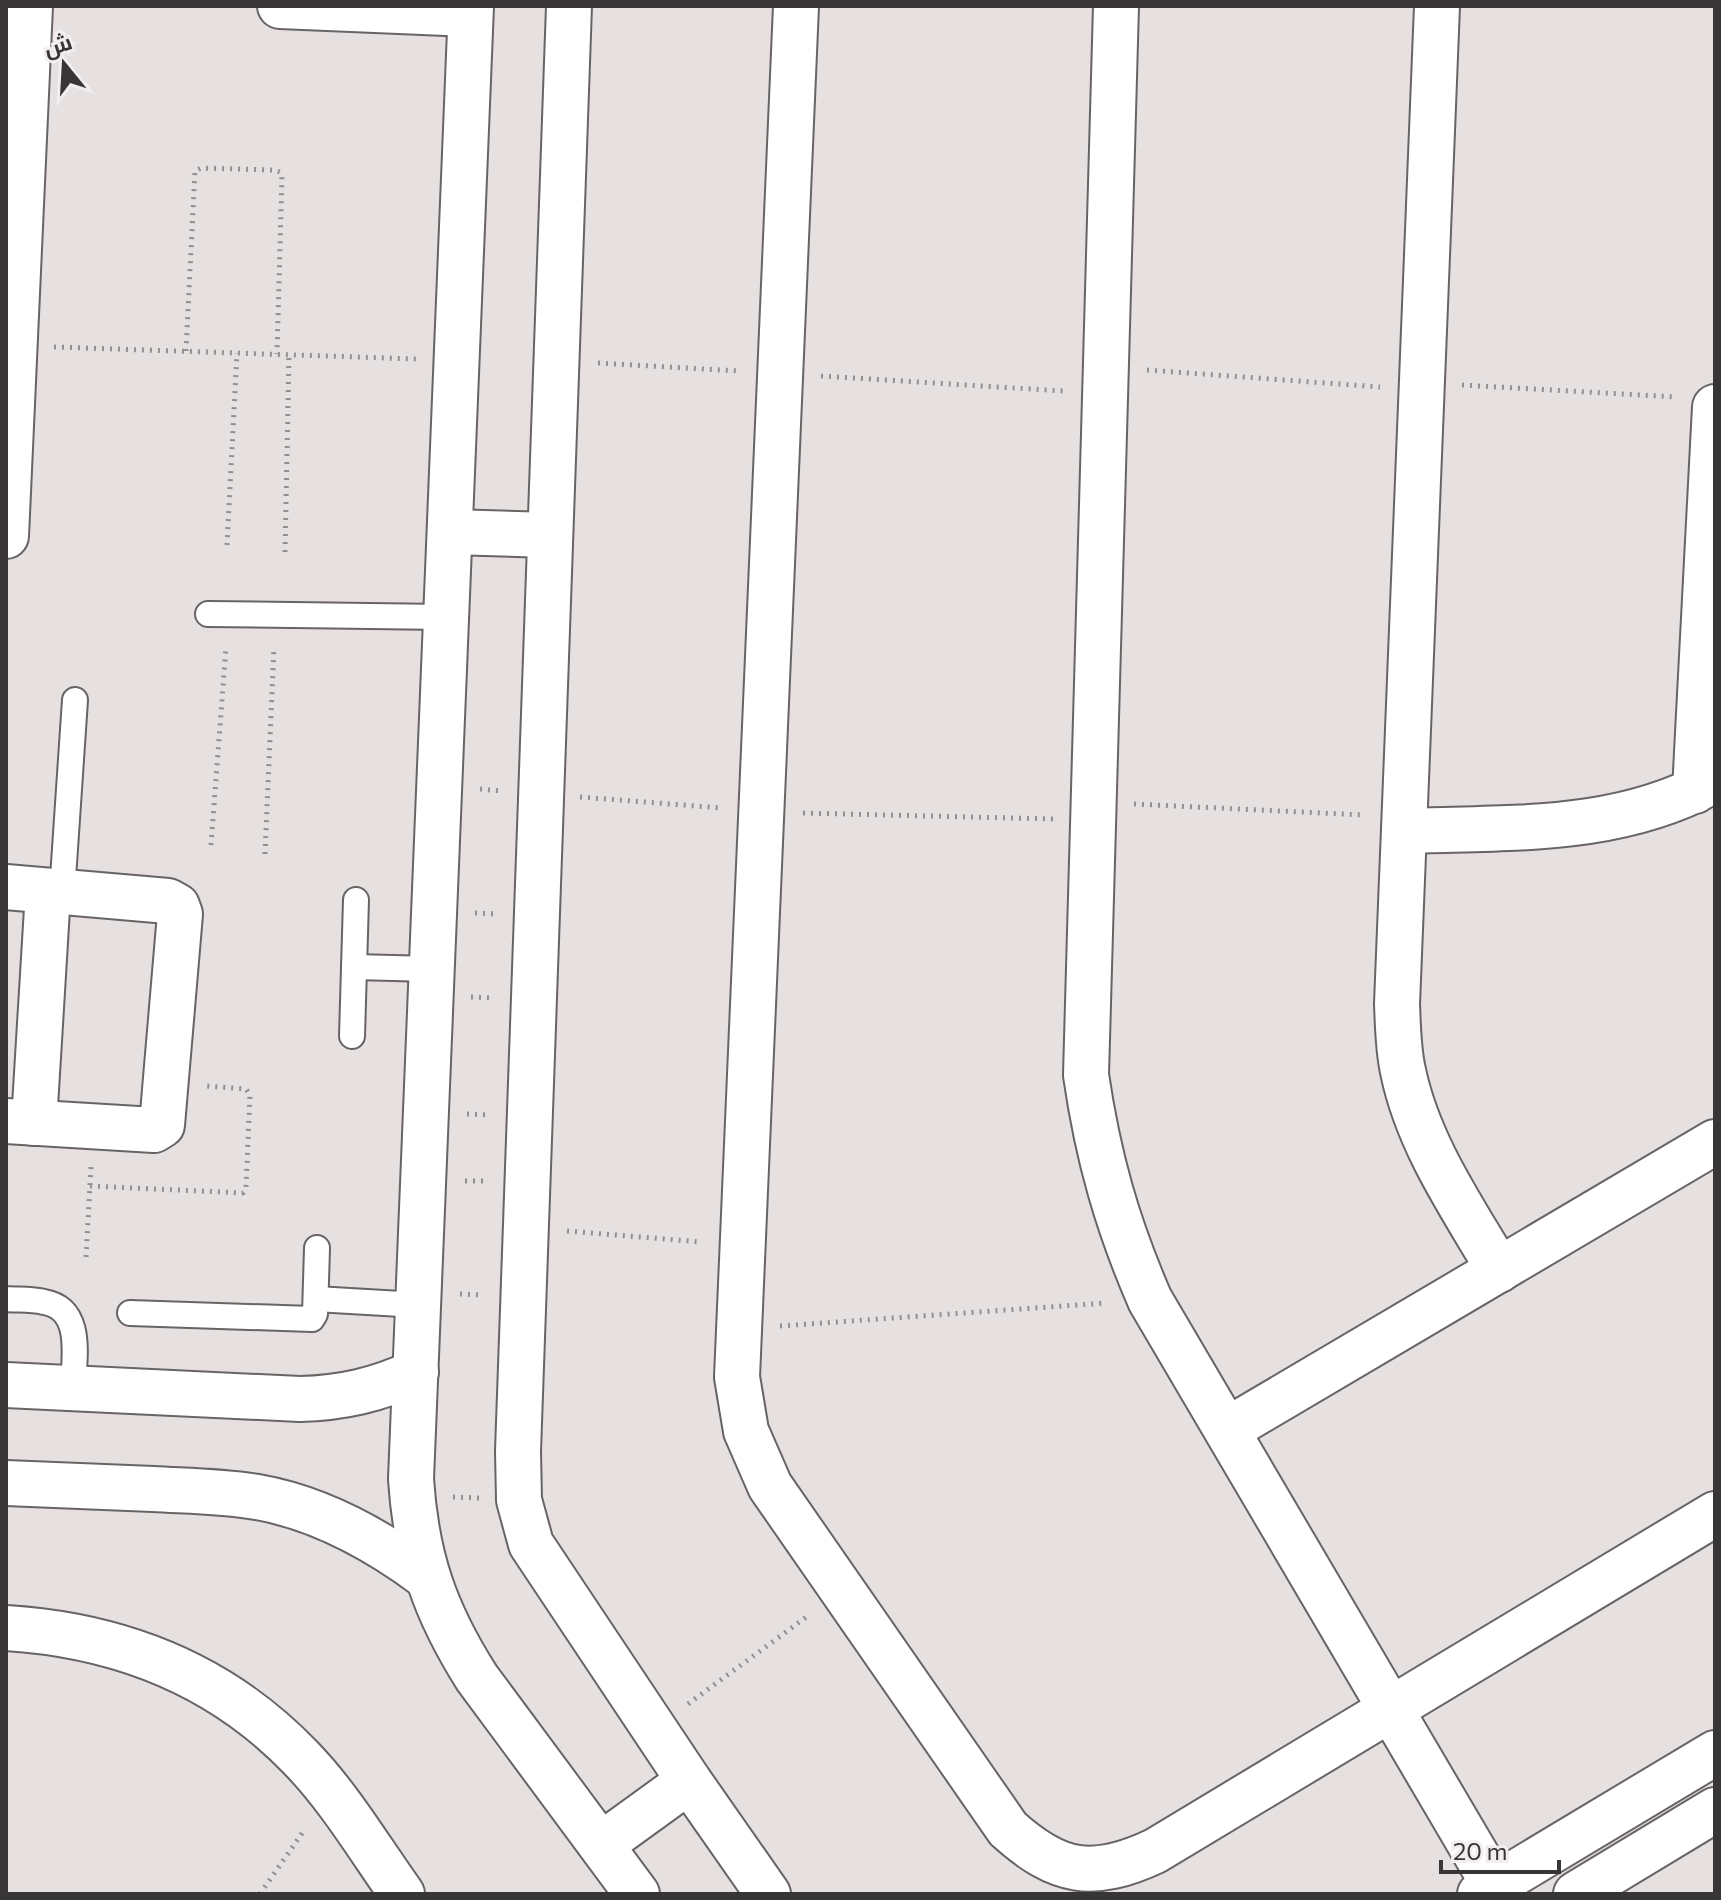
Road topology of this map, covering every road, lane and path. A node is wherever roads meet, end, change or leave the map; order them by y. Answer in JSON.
{"nodes":[{"id":1,"x":30,"y":6,"type":"edge"},
{"id":2,"x":280,"y":6,"type":"edge"},
{"id":3,"x":569,"y":6,"type":"edge"},
{"id":4,"x":796,"y":6,"type":"edge"},
{"id":5,"x":1116,"y":6,"type":"edge"},
{"id":6,"x":1437,"y":6,"type":"edge"},
{"id":7,"x":471,"y":10,"type":"edge"},
{"id":8,"x":12,"y":266,"type":"edge"},
{"id":9,"x":14,"y":346,"type":"junction"},
{"id":10,"x":186,"y":351,"type":"junction"},
{"id":11,"x":237,"y":353,"type":"junction"},
{"id":12,"x":277,"y":354,"type":"junction"},
{"id":13,"x":289,"y":355,"type":"junction"},
{"id":14,"x":457,"y":360,"type":"junction"},
{"id":15,"x":557,"y":360,"type":"junction"},
{"id":16,"x":781,"y":374,"type":"junction"},
{"id":17,"x":1106,"y":380,"type":"junction"},
{"id":18,"x":1421,"y":386,"type":"junction"},
{"id":19,"x":1700,"y":402,"type":"edge"},
{"id":20,"x":450,"y":532,"type":"junction"},
{"id":21,"x":550,"y":535,"type":"junction"},
{"id":22,"x":6,"y":536,"type":"edge"},
{"id":23,"x":227,"y":545,"type":"dead end"},
{"id":24,"x":285,"y":552,"type":"dead end"},
{"id":25,"x":218,"y":614,"type":"joint"},
{"id":26,"x":275,"y":615,"type":"junction"},
{"id":27,"x":446,"y":617,"type":"junction"},
{"id":28,"x":75,"y":700,"type":"dead end"},
{"id":29,"x":1705,"y":786,"type":"edge"},
{"id":30,"x":1093,"y":802,"type":"junction"},
{"id":31,"x":1404,"y":824,"type":"junction"},
{"id":32,"x":211,"y":845,"type":"dead end"},
{"id":33,"x":265,"y":854,"type":"dead end"},
{"id":34,"x":39,"y":891,"type":"edge"},
{"id":35,"x":356,"y":900,"type":"dead end"},
{"id":36,"x":434,"y":911,"type":"junction"},
{"id":37,"x":537,"y":916,"type":"junction"},
{"id":38,"x":354,"y":967,"type":"junction"},
{"id":39,"x":431,"y":982,"type":"junction"},
{"id":40,"x":534,"y":1000,"type":"junction"},
{"id":41,"x":352,"y":1036,"type":"dead end"},
{"id":42,"x":166,"y":1083,"type":"junction"},
{"id":43,"x":426,"y":1112,"type":"junction"},
{"id":44,"x":530,"y":1116,"type":"junction"},
{"id":45,"x":20,"y":1122,"type":"edge"},
{"id":46,"x":93,"y":1126,"type":"junction"},
{"id":47,"x":1715,"y":1142,"type":"edge"},
{"id":48,"x":423,"y":1180,"type":"junction"},
{"id":49,"x":528,"y":1181,"type":"junction"},
{"id":50,"x":90,"y":1186,"type":"junction"},
{"id":51,"x":526,"y":1227,"type":"junction"},
{"id":52,"x":743,"y":1245,"type":"junction"},
{"id":53,"x":317,"y":1248,"type":"dead end"},
{"id":54,"x":86,"y":1257,"type":"dead end"},
{"id":55,"x":1499,"y":1270,"type":"junction"},
{"id":56,"x":524,"y":1297,"type":"junction"},
{"id":57,"x":6,"y":1299,"type":"edge"},
{"id":58,"x":316,"y":1299,"type":"junction"},
{"id":59,"x":418,"y":1299,"type":"junction"},
{"id":60,"x":1150,"y":1300,"type":"junction"},
{"id":61,"x":130,"y":1313,"type":"dead end"},
{"id":62,"x":739,"y":1329,"type":"junction"},
{"id":63,"x":416,"y":1372,"type":"junction"},
{"id":64,"x":6,"y":1385,"type":"edge"},
{"id":65,"x":73,"y":1388,"type":"junction"},
{"id":66,"x":1227,"y":1430,"type":"junction"},
{"id":67,"x":6,"y":1483,"type":"edge"},
{"id":68,"x":412,"y":1495,"type":"junction"},
{"id":69,"x":519,"y":1500,"type":"junction"},
{"id":70,"x":1715,"y":1514,"type":"edge"},
{"id":71,"x":427,"y":1577,"type":"junction"},
{"id":72,"x":842,"y":1591,"type":"junction"},
{"id":73,"x":6,"y":1628,"type":"edge"},
{"id":74,"x":1390,"y":1708,"type":"junction"},
{"id":75,"x":655,"y":1728,"type":"junction"},
{"id":76,"x":1715,"y":1753,"type":"edge"},
{"id":77,"x":689,"y":1781,"type":"junction"},
{"id":78,"x":331,"y":1792,"type":"junction"},
{"id":79,"x":1715,"y":1810,"type":"edge"},
{"id":80,"x":602,"y":1844,"type":"junction"},
{"id":81,"x":1487,"y":1890,"type":"edge"},
{"id":82,"x":260,"y":1894,"type":"edge"},
{"id":83,"x":402,"y":1894,"type":"edge"},
{"id":84,"x":637,"y":1894,"type":"edge"},
{"id":85,"x":768,"y":1894,"type":"edge"},
{"id":86,"x":1576,"y":1894,"type":"edge"}],
"edges":[{"from":1,"to":8,"type":"street"},
{"from":2,"to":7,"type":"street"},
{"from":3,"to":15,"type":"street"},
{"from":4,"to":16,"type":"street"},
{"from":5,"to":17,"type":"street"},
{"from":6,"to":18,"type":"street"},
{"from":7,"to":14,"type":"street"},
{"from":8,"to":9,"type":"street"},
{"from":9,"to":10,"type":"path"},
{"from":9,"to":22,"type":"street"},
{"from":10,"to":11,"type":"path"},
{"from":10,"to":12,"type":"path"},
{"from":11,"to":12,"type":"path"},
{"from":11,"to":23,"type":"path"},
{"from":12,"to":13,"type":"path"},
{"from":13,"to":14,"type":"path"},
{"from":13,"to":24,"type":"path"},
{"from":14,"to":20,"type":"street"},
{"from":15,"to":16,"type":"path"},
{"from":15,"to":21,"type":"street"},
{"from":16,"to":17,"type":"path"},
{"from":16,"to":52,"type":"street"},
{"from":17,"to":18,"type":"path"},
{"from":17,"to":30,"type":"street"},
{"from":18,"to":19,"type":"path"},
{"from":18,"to":31,"type":"street"},
{"from":19,"to":29,"type":"street"},
{"from":20,"to":21,"type":"street"},
{"from":20,"to":27,"type":"street"},
{"from":21,"to":37,"type":"street"},
{"from":25,"to":26,"type":"lane"},
{"from":25,"to":32,"type":"path"},
{"from":26,"to":27,"type":"lane"},
{"from":26,"to":33,"type":"path"},
{"from":27,"to":36,"type":"street"},
{"from":28,"to":34,"type":"lane"},
{"from":29,"to":31,"type":"street"},
{"from":30,"to":31,"type":"path"},
{"from":30,"to":60,"type":"street"},
{"from":31,"to":55,"type":"street"},
{"from":34,"to":42,"type":"street"},
{"from":34,"to":45,"type":"street"},
{"from":35,"to":38,"type":"lane"},
{"from":36,"to":37,"type":"path"},
{"from":36,"to":39,"type":"street"},
{"from":37,"to":40,"type":"street"},
{"from":38,"to":39,"type":"lane"},
{"from":38,"to":41,"type":"lane"},
{"from":39,"to":40,"type":"path"},
{"from":39,"to":43,"type":"street"},
{"from":40,"to":44,"type":"street"},
{"from":42,"to":46,"type":"street"},
{"from":42,"to":50,"type":"path"},
{"from":43,"to":44,"type":"path"},
{"from":43,"to":48,"type":"street"},
{"from":44,"to":49,"type":"street"},
{"from":45,"to":46,"type":"street"},
{"from":46,"to":50,"type":"path"},
{"from":47,"to":55,"type":"street"},
{"from":48,"to":49,"type":"path"},
{"from":48,"to":59,"type":"street"},
{"from":49,"to":51,"type":"street"},
{"from":50,"to":54,"type":"path"},
{"from":51,"to":52,"type":"path"},
{"from":51,"to":56,"type":"street"},
{"from":52,"to":62,"type":"street"},
{"from":53,"to":58,"type":"lane"},
{"from":55,"to":66,"type":"street"},
{"from":56,"to":59,"type":"path"},
{"from":56,"to":69,"type":"street"},
{"from":57,"to":65,"type":"lane"},
{"from":58,"to":59,"type":"lane"},
{"from":58,"to":61,"type":"lane"},
{"from":59,"to":63,"type":"street"},
{"from":60,"to":62,"type":"path"},
{"from":60,"to":66,"type":"street"},
{"from":62,"to":72,"type":"street"},
{"from":63,"to":65,"type":"street"},
{"from":63,"to":68,"type":"street"},
{"from":64,"to":65,"type":"street"},
{"from":66,"to":74,"type":"street"},
{"from":67,"to":71,"type":"street"},
{"from":68,"to":69,"type":"path"},
{"from":68,"to":71,"type":"street"},
{"from":69,"to":75,"type":"street"},
{"from":70,"to":74,"type":"street"},
{"from":71,"to":80,"type":"street"},
{"from":72,"to":74,"type":"street"},
{"from":72,"to":75,"type":"path"},
{"from":73,"to":78,"type":"street"},
{"from":74,"to":81,"type":"street"},
{"from":75,"to":77,"type":"street"},
{"from":76,"to":81,"type":"street"},
{"from":77,"to":80,"type":"street"},
{"from":77,"to":85,"type":"street"},
{"from":78,"to":82,"type":"path"},
{"from":78,"to":83,"type":"street"},
{"from":79,"to":86,"type":"street"},
{"from":80,"to":84,"type":"street"}]}
